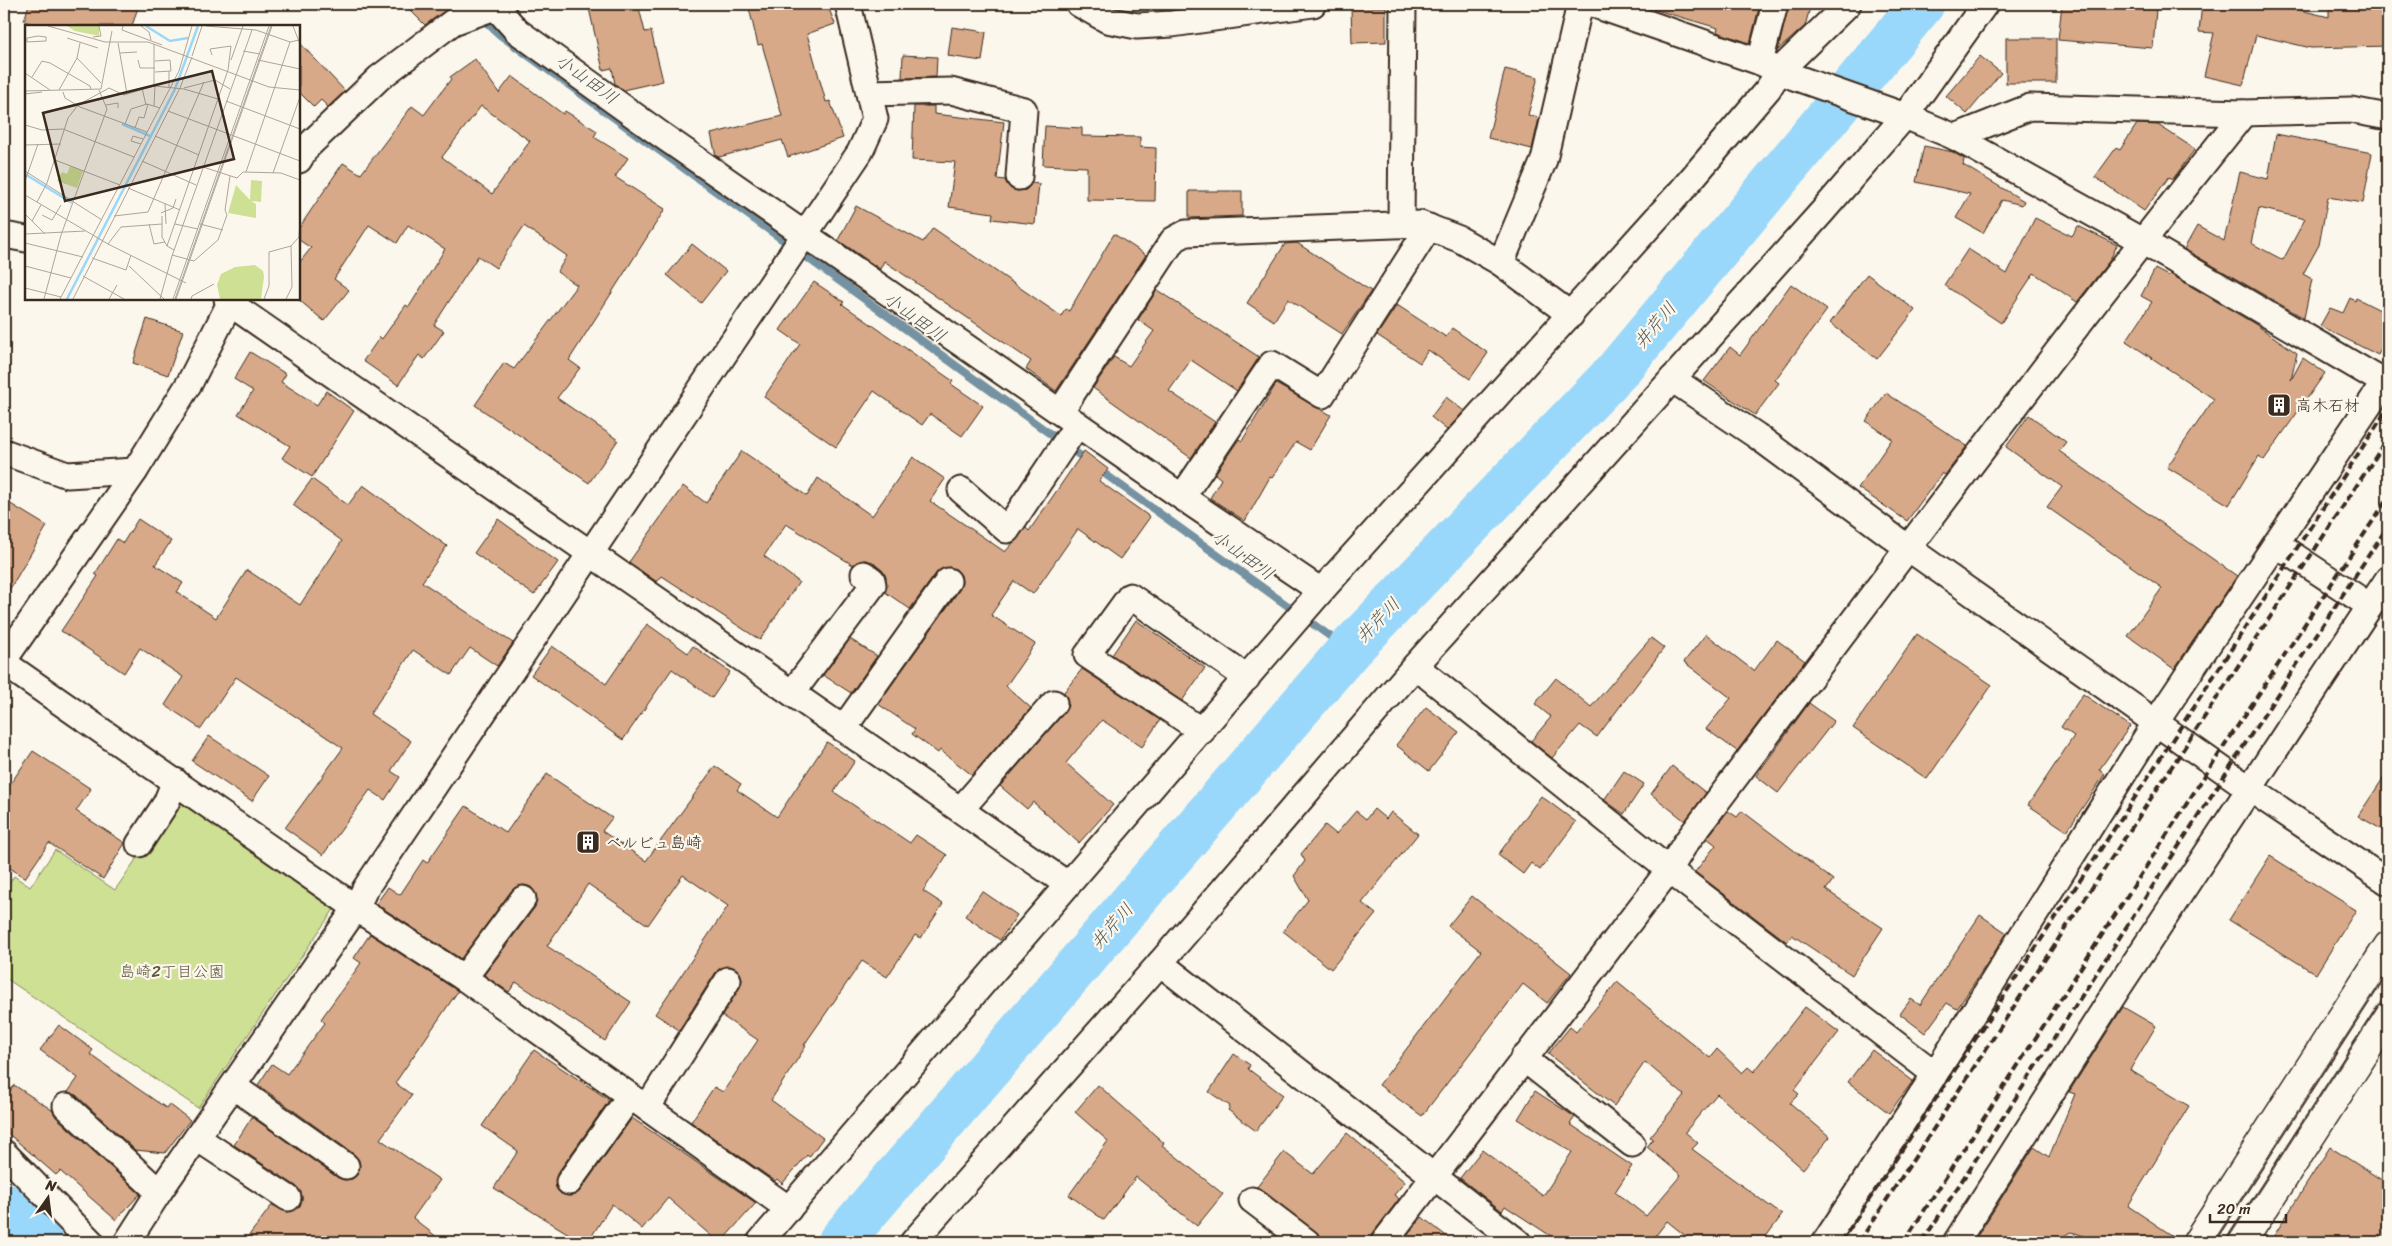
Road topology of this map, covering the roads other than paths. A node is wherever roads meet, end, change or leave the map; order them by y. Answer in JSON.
{"nodes":[{"id":1,"x":497,"y":4,"type":"edge"},
{"id":2,"x":848,"y":4,"type":"edge"},
{"id":3,"x":1079,"y":4,"type":"edge"},
{"id":4,"x":1313,"y":4,"type":"edge"},
{"id":5,"x":1403,"y":4,"type":"edge"},
{"id":6,"x":1580,"y":4,"type":"edge"},
{"id":7,"x":1592,"y":4,"type":"edge"},
{"id":8,"x":1775,"y":4,"type":"edge"},
{"id":9,"x":1848,"y":4,"type":"edge"},
{"id":10,"x":1986,"y":4,"type":"edge"},
{"id":11,"x":1178,"y":14,"type":"edge"},
{"id":12,"x":1651,"y":14,"type":"edge"},
{"id":13,"x":1778,"y":70,"type":"junction"},
{"id":14,"x":869,"y":93,"type":"junction"},
{"id":15,"x":2244,"y":112,"type":"junction"},
{"id":16,"x":1897,"y":113,"type":"junction"},
{"id":17,"x":2388,"y":117,"type":"edge"},
{"id":18,"x":1955,"y":137,"type":"junction"},
{"id":19,"x":300,"y":158,"type":"edge"},
{"id":20,"x":1019,"y":177,"type":"dead end"},
{"id":21,"x":1402,"y":224,"type":"junction"},
{"id":22,"x":1429,"y":227,"type":"junction"},
{"id":23,"x":4,"y":235,"type":"edge"},
{"id":24,"x":806,"y":235,"type":"junction"},
{"id":25,"x":25,"y":239,"type":"edge"},
{"id":26,"x":2142,"y":240,"type":"junction"},
{"id":27,"x":1501,"y":263,"type":"junction"},
{"id":28,"x":230,"y":300,"type":"edge"},
{"id":29,"x":1571,"y":315,"type":"junction"},
{"id":30,"x":1672,"y":379,"type":"junction"},
{"id":31,"x":2386,"y":380,"type":"edge"},
{"id":32,"x":1069,"y":418,"type":"junction"},
{"id":33,"x":4,"y":452,"type":"edge"},
{"id":34,"x":135,"y":471,"type":"junction"},
{"id":35,"x":961,"y":490,"type":"dead end"},
{"id":36,"x":1182,"y":497,"type":"junction"},
{"id":37,"x":2276,"y":544,"type":"junction"},
{"id":38,"x":1908,"y":548,"type":"junction"},
{"id":39,"x":589,"y":554,"type":"junction"},
{"id":40,"x":864,"y":574,"type":"dead end"},
{"id":41,"x":2388,"y":579,"type":"edge"},
{"id":42,"x":948,"y":580,"type":"dead end"},
{"id":43,"x":1321,"y":591,"type":"junction"},
{"id":44,"x":2370,"y":606,"type":"junction"},
{"id":45,"x":4,"y":661,"type":"edge"},
{"id":46,"x":1416,"y":666,"type":"junction"},
{"id":47,"x":1247,"y":678,"type":"junction"},
{"id":48,"x":792,"y":693,"type":"junction"},
{"id":49,"x":1054,"y":703,"type":"dead end"},
{"id":50,"x":2156,"y":722,"type":"junction"},
{"id":51,"x":843,"y":729,"type":"junction"},
{"id":52,"x":1202,"y":731,"type":"junction"},
{"id":53,"x":176,"y":781,"type":"junction"},
{"id":54,"x":2250,"y":789,"type":"junction"},
{"id":55,"x":960,"y":809,"type":"junction"},
{"id":56,"x":139,"y":844,"type":"dead end"},
{"id":57,"x":1669,"y":870,"type":"junction"},
{"id":58,"x":2388,"y":882,"type":"edge"},
{"id":59,"x":1068,"y":884,"type":"junction"},
{"id":60,"x":523,"y":898,"type":"dead end"},
{"id":61,"x":356,"y":908,"type":"junction"},
{"id":62,"x":2388,"y":946,"type":"edge"},
{"id":63,"x":1160,"y":963,"type":"junction"},
{"id":64,"x":464,"y":978,"type":"junction"},
{"id":65,"x":728,"y":980,"type":"dead end"},
{"id":66,"x":2388,"y":1016,"type":"edge"},
{"id":67,"x":1523,"y":1058,"type":"junction"},
{"id":68,"x":1935,"y":1074,"type":"junction"},
{"id":69,"x":232,"y":1086,"type":"junction"},
{"id":70,"x":638,"y":1102,"type":"junction"},
{"id":71,"x":66,"y":1106,"type":"dead end"},
{"id":72,"x":197,"y":1138,"type":"junction"},
{"id":73,"x":1632,"y":1144,"type":"dead end"},
{"id":74,"x":4,"y":1154,"type":"edge"},
{"id":75,"x":346,"y":1166,"type":"dead end"},
{"id":76,"x":1435,"y":1178,"type":"junction"},
{"id":77,"x":569,"y":1182,"type":"dead end"},
{"id":78,"x":159,"y":1192,"type":"junction"},
{"id":79,"x":288,"y":1198,"type":"dead end"},
{"id":80,"x":1252,"y":1200,"type":"dead end"},
{"id":81,"x":789,"y":1209,"type":"junction"},
{"id":82,"x":91,"y":1242,"type":"edge"},
{"id":83,"x":127,"y":1242,"type":"edge"},
{"id":84,"x":760,"y":1242,"type":"edge"},
{"id":85,"x":913,"y":1242,"type":"edge"},
{"id":86,"x":1306,"y":1242,"type":"edge"},
{"id":87,"x":1384,"y":1242,"type":"edge"},
{"id":88,"x":1518,"y":1242,"type":"edge"},
{"id":89,"x":1825,"y":1242,"type":"edge"},
{"id":90,"x":1956,"y":1242,"type":"edge"},
{"id":91,"x":2197,"y":1242,"type":"edge"},
{"id":92,"x":2242,"y":1242,"type":"edge"}],
"edges":[{"from":1,"to":19,"type":"street"},
{"from":1,"to":24,"type":"street"},
{"from":2,"to":14,"type":"street"},
{"from":3,"to":11,"type":"street"},
{"from":4,"to":11,"type":"street"},
{"from":5,"to":21,"type":"street"},
{"from":6,"to":27,"type":"street"},
{"from":7,"to":12,"type":"street"},
{"from":8,"to":13,"type":"street"},
{"from":9,"to":13,"type":"street"},
{"from":10,"to":16,"type":"street"},
{"from":12,"to":13,"type":"street"},
{"from":13,"to":16,"type":"street"},
{"from":13,"to":29,"type":"street"},
{"from":14,"to":20,"type":"street"},
{"from":14,"to":24,"type":"street"},
{"from":15,"to":17,"type":"street"},
{"from":15,"to":18,"type":"street"},
{"from":15,"to":26,"type":"street"},
{"from":16,"to":18,"type":"street"},
{"from":16,"to":30,"type":"street"},
{"from":18,"to":26,"type":"street"},
{"from":21,"to":22,"type":"street"},
{"from":21,"to":32,"type":"street"},
{"from":22,"to":27,"type":"street"},
{"from":22,"to":36,"type":"street"},
{"from":23,"to":25,"type":"street"},
{"from":24,"to":32,"type":"street"},
{"from":24,"to":39,"type":"street"},
{"from":26,"to":31,"type":"street"},
{"from":26,"to":38,"type":"street"},
{"from":27,"to":29,"type":"street"},
{"from":28,"to":34,"type":"street"},
{"from":28,"to":39,"type":"street"},
{"from":29,"to":43,"type":"street"},
{"from":30,"to":38,"type":"street"},
{"from":30,"to":46,"type":"street"},
{"from":31,"to":37,"type":"street"},
{"from":32,"to":35,"type":"street"},
{"from":32,"to":36,"type":"street"},
{"from":33,"to":34,"type":"street"},
{"from":34,"to":45,"type":"street"},
{"from":36,"to":43,"type":"street"},
{"from":37,"to":44,"type":"street"},
{"from":37,"to":50,"type":"street"},
{"from":38,"to":50,"type":"street"},
{"from":38,"to":57,"type":"street"},
{"from":39,"to":48,"type":"street"},
{"from":39,"to":61,"type":"street"},
{"from":40,"to":48,"type":"street"},
{"from":41,"to":44,"type":"street"},
{"from":42,"to":51,"type":"street"},
{"from":43,"to":47,"type":"street"},
{"from":44,"to":54,"type":"street"},
{"from":45,"to":53,"type":"street"},
{"from":46,"to":57,"type":"street"},
{"from":46,"to":63,"type":"street"},
{"from":47,"to":52,"type":"street"},
{"from":47,"to":52,"type":"street"},
{"from":48,"to":51,"type":"street"},
{"from":49,"to":55,"type":"street"},
{"from":50,"to":54,"type":"street"},
{"from":50,"to":68,"type":"street"},
{"from":51,"to":55,"type":"street"},
{"from":52,"to":59,"type":"street"},
{"from":53,"to":56,"type":"street"},
{"from":53,"to":61,"type":"street"},
{"from":54,"to":58,"type":"street"},
{"from":54,"to":90,"type":"street"},
{"from":55,"to":59,"type":"street"},
{"from":57,"to":67,"type":"street"},
{"from":57,"to":68,"type":"street"},
{"from":59,"to":81,"type":"street"},
{"from":60,"to":64,"type":"street"},
{"from":61,"to":64,"type":"street"},
{"from":61,"to":69,"type":"street"},
{"from":62,"to":91,"type":"street"},
{"from":63,"to":76,"type":"street"},
{"from":63,"to":85,"type":"street"},
{"from":64,"to":70,"type":"street"},
{"from":65,"to":70,"type":"street"},
{"from":66,"to":92,"type":"street"},
{"from":67,"to":73,"type":"street"},
{"from":67,"to":76,"type":"street"},
{"from":68,"to":89,"type":"street"},
{"from":69,"to":72,"type":"street"},
{"from":69,"to":75,"type":"street"},
{"from":70,"to":77,"type":"street"},
{"from":70,"to":81,"type":"street"},
{"from":71,"to":78,"type":"street"},
{"from":72,"to":78,"type":"street"},
{"from":72,"to":79,"type":"street"},
{"from":74,"to":82,"type":"street"},
{"from":76,"to":87,"type":"street"},
{"from":76,"to":88,"type":"street"},
{"from":78,"to":83,"type":"street"},
{"from":80,"to":86,"type":"street"},
{"from":81,"to":84,"type":"street"}]}
